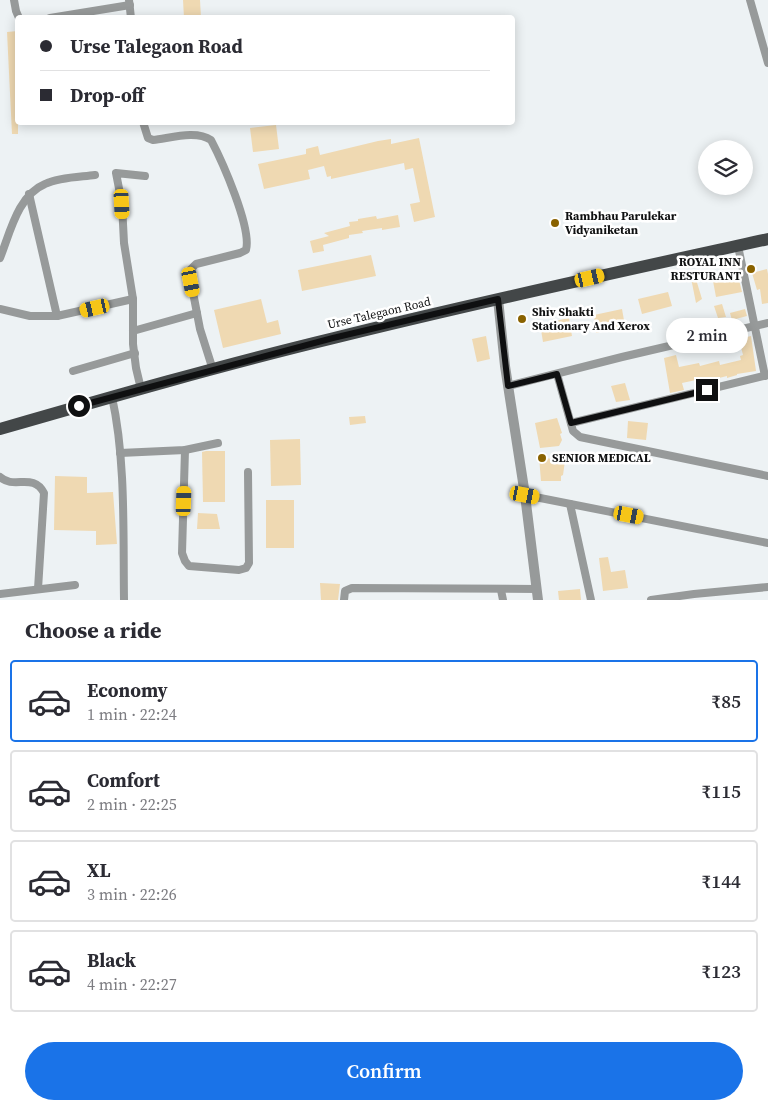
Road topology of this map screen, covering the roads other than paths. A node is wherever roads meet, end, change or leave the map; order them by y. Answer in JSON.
{"nodes":[{"id":1,"x":14,"y":0,"type":"edge"},
{"id":2,"x":750,"y":0,"type":"edge"},
{"id":3,"x":130,"y":2,"type":"edge"},
{"id":4,"x":18,"y":15,"type":"edge"},
{"id":5,"x":65,"y":15,"type":"edge"},
{"id":6,"x":131,"y":15,"type":"edge"},
{"id":7,"x":767,"y":57,"type":"edge"},
{"id":8,"x":144,"y":125,"type":"edge"},
{"id":9,"x":95,"y":175,"type":"dead end"},
{"id":10,"x":145,"y":176,"type":"dead end"},
{"id":11,"x":29,"y":194,"type":"junction"},
{"id":12,"x":768,"y":239,"type":"edge"},
{"id":13,"x":738,"y":246,"type":"junction"},
{"id":14,"x":0,"y":258,"type":"edge"},
{"id":15,"x":133,"y":299,"type":"junction"},
{"id":16,"x":498,"y":299,"type":"junction"},
{"id":17,"x":0,"y":309,"type":"edge"},
{"id":18,"x":197,"y":313,"type":"junction"},
{"id":19,"x":57,"y":316,"type":"junction"},
{"id":20,"x":768,"y":323,"type":"edge"},
{"id":21,"x":754,"y":326,"type":"junction"},
{"id":22,"x":133,"y":331,"type":"junction"},
{"id":23,"x":135,"y":353,"type":"junction"},
{"id":24,"x":213,"y":370,"type":"junction"},
{"id":25,"x":73,"y":371,"type":"dead end"},
{"id":26,"x":557,"y":374,"type":"junction"},
{"id":27,"x":767,"y":375,"type":"edge"},
{"id":28,"x":508,"y":386,"type":"junction"},
{"id":29,"x":141,"y":389,"type":"junction"},
{"id":30,"x":112,"y":397,"type":"junction"},
{"id":31,"x":571,"y":423,"type":"junction"},
{"id":32,"x":0,"y":429,"type":"edge"},
{"id":33,"x":218,"y":443,"type":"dead end"},
{"id":34,"x":185,"y":450,"type":"junction"},
{"id":35,"x":120,"y":454,"type":"junction"},
{"id":36,"x":248,"y":472,"type":"dead end"},
{"id":37,"x":768,"y":476,"type":"edge"},
{"id":38,"x":0,"y":477,"type":"edge"},
{"id":39,"x":525,"y":495,"type":"junction"},
{"id":40,"x":570,"y":504,"type":"junction"},
{"id":41,"x":768,"y":543,"type":"edge"},
{"id":42,"x":75,"y":585,"type":"dead end"},
{"id":43,"x":768,"y":588,"type":"edge"},
{"id":44,"x":38,"y":590,"type":"junction"},
{"id":45,"x":501,"y":590,"type":"junction"},
{"id":46,"x":0,"y":594,"type":"edge"},
{"id":47,"x":537,"y":595,"type":"edge"},
{"id":48,"x":695,"y":597,"type":"edge"},
{"id":49,"x":124,"y":600,"type":"edge"},
{"id":50,"x":344,"y":600,"type":"edge"},
{"id":51,"x":503,"y":600,"type":"edge"},
{"id":52,"x":591,"y":600,"type":"edge"},
{"id":53,"x":652,"y":600,"type":"edge"}],
"edges":[{"from":1,"to":4,"type":"street"},
{"from":2,"to":7,"type":"street"},
{"from":3,"to":5,"type":"street"},
{"from":3,"to":6,"type":"street"},
{"from":8,"to":18,"type":"street"},
{"from":9,"to":11,"type":"street"},
{"from":10,"to":15,"type":"street"},
{"from":11,"to":14,"type":"street"},
{"from":11,"to":19,"type":"street"},
{"from":12,"to":13,"type":"highway","name":"Urse Talegaon Road"},
{"from":13,"to":16,"type":"highway","name":"Urse Talegaon Road"},
{"from":13,"to":21,"type":"street"},
{"from":15,"to":19,"type":"street"},
{"from":15,"to":22,"type":"street"},
{"from":16,"to":24,"type":"highway","name":"Urse Talegaon Road"},
{"from":16,"to":28,"type":"street"},
{"from":17,"to":19,"type":"street"},
{"from":18,"to":22,"type":"street"},
{"from":18,"to":24,"type":"street"},
{"from":20,"to":21,"type":"street"},
{"from":21,"to":26,"type":"street"},
{"from":21,"to":27,"type":"street"},
{"from":22,"to":23,"type":"street"},
{"from":23,"to":25,"type":"street"},
{"from":23,"to":29,"type":"street"},
{"from":24,"to":29,"type":"highway","name":"Urse Talegaon Road"},
{"from":26,"to":28,"type":"street"},
{"from":26,"to":31,"type":"street"},
{"from":27,"to":31,"type":"street"},
{"from":28,"to":39,"type":"street"},
{"from":29,"to":30,"type":"highway","name":"Urse Talegaon Road"},
{"from":30,"to":32,"type":"highway","name":"Urse Talegaon Road"},
{"from":30,"to":35,"type":"street"},
{"from":31,"to":37,"type":"street"},
{"from":33,"to":34,"type":"street"},
{"from":34,"to":35,"type":"street"},
{"from":34,"to":36,"type":"street"},
{"from":35,"to":49,"type":"street"},
{"from":38,"to":44,"type":"street"},
{"from":39,"to":40,"type":"street"},
{"from":39,"to":47,"type":"street"},
{"from":40,"to":41,"type":"street"},
{"from":40,"to":52,"type":"street"},
{"from":42,"to":44,"type":"street"},
{"from":43,"to":48,"type":"street"},
{"from":44,"to":46,"type":"street"},
{"from":45,"to":47,"type":"street"},
{"from":45,"to":50,"type":"street"},
{"from":45,"to":51,"type":"street"},
{"from":48,"to":53,"type":"street"}]}
